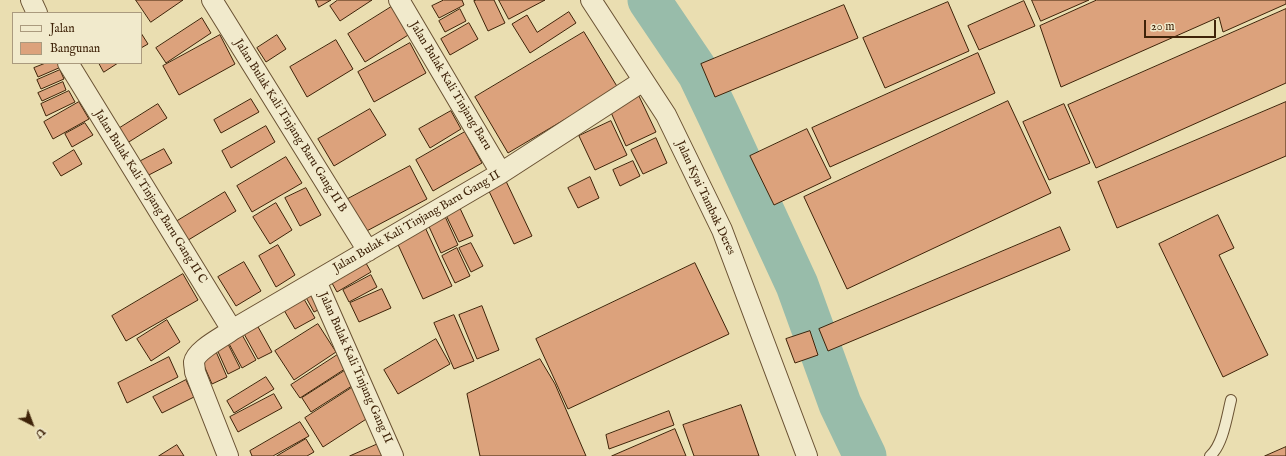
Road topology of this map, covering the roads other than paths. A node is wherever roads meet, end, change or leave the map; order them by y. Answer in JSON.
{"nodes":[{"id":1,"x":31,"y":0,"type":"edge"},
{"id":2,"x":212,"y":0,"type":"edge"},
{"id":3,"x":399,"y":0,"type":"edge"},
{"id":4,"x":590,"y":0,"type":"edge"},
{"id":5,"x":37,"y":12,"type":"edge"},
{"id":6,"x":69,"y":64,"type":"edge"},
{"id":7,"x":643,"y":81,"type":"junction"},
{"id":8,"x":501,"y":173,"type":"junction"},
{"id":9,"x":368,"y":251,"type":"junction"},
{"id":10,"x":316,"y":281,"type":"junction"},
{"id":11,"x":232,"y":330,"type":"junction"},
{"id":12,"x":1231,"y":400,"type":"dead end"},
{"id":13,"x":228,"y":456,"type":"edge"},
{"id":14,"x":393,"y":456,"type":"edge"},
{"id":15,"x":807,"y":456,"type":"edge"},
{"id":16,"x":1210,"y":456,"type":"edge"}],
"edges":[{"from":1,"to":5,"type":"street"},
{"from":2,"to":9,"type":"street","name":"Jalan Bulak Kali Tinjang Baru Gang II B"},
{"from":3,"to":8,"type":"street","name":"Jalan Bulak Kali Tinjang Baru"},
{"from":4,"to":7,"type":"street","name":"Jalan Kyai Tambak Deres"},
{"from":6,"to":11,"type":"street","name":"Jalan Bulak Kali Tinjang Baru Gang II C"},
{"from":7,"to":8,"type":"street","name":"Jalan Bulak Kali Tinjang Baru Gang II"},
{"from":7,"to":15,"type":"street","name":"Jalan Kyai Tambak Deres"},
{"from":8,"to":9,"type":"street","name":"Jalan Bulak Kali Tinjang Baru Gang II"},
{"from":9,"to":10,"type":"street","name":"Jalan Bulak Kali Tinjang Baru Gang II"},
{"from":10,"to":11,"type":"street","name":"Jalan Bulak Kali Tinjang Baru Gang II"},
{"from":10,"to":14,"type":"street","name":"Jalan Bulak Kali Tinjang Gang II"},
{"from":11,"to":13,"type":"street","name":"Jalan Bulak Kali Tinjang Baru Gang II"},
{"from":12,"to":16,"type":"lane"}]}
